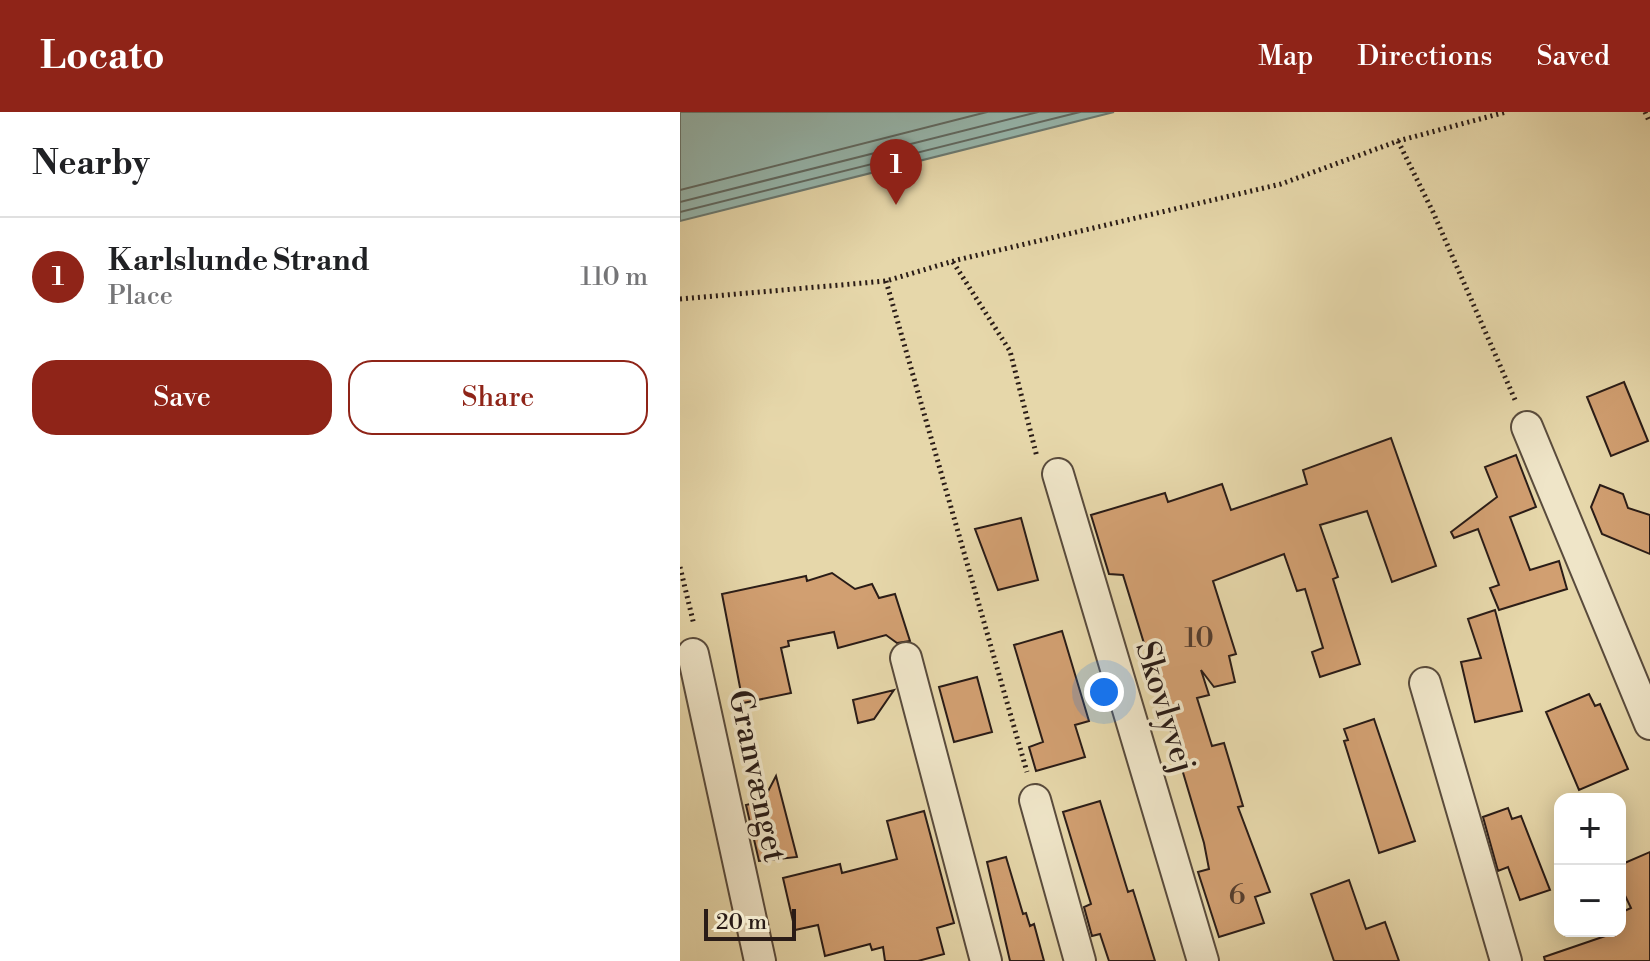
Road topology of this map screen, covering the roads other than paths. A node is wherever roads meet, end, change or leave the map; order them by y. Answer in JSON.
{"nodes":[{"id":1,"x":1527,"y":427,"type":"road end"},
{"id":2,"x":1058,"y":474,"type":"road end"},
{"id":3,"x":693,"y":654,"type":"road end"},
{"id":4,"x":906,"y":658,"type":"dead end"},
{"id":5,"x":1425,"y":683,"type":"dead end"},
{"id":6,"x":1650,"y":724,"type":"edge"},
{"id":7,"x":1035,"y":800,"type":"road end"},
{"id":8,"x":760,"y":961,"type":"edge"},
{"id":9,"x":986,"y":961,"type":"edge"},
{"id":10,"x":1080,"y":961,"type":"edge"},
{"id":11,"x":1203,"y":961,"type":"edge"},
{"id":12,"x":1506,"y":961,"type":"edge"}],
"edges":[{"from":1,"to":6,"type":"street"},
{"from":2,"to":11,"type":"street","name":"Skovlyvej"},
{"from":3,"to":8,"type":"street","name":"Granvænget"},
{"from":4,"to":9,"type":"street"},
{"from":5,"to":12,"type":"street"},
{"from":7,"to":10,"type":"street"}]}
